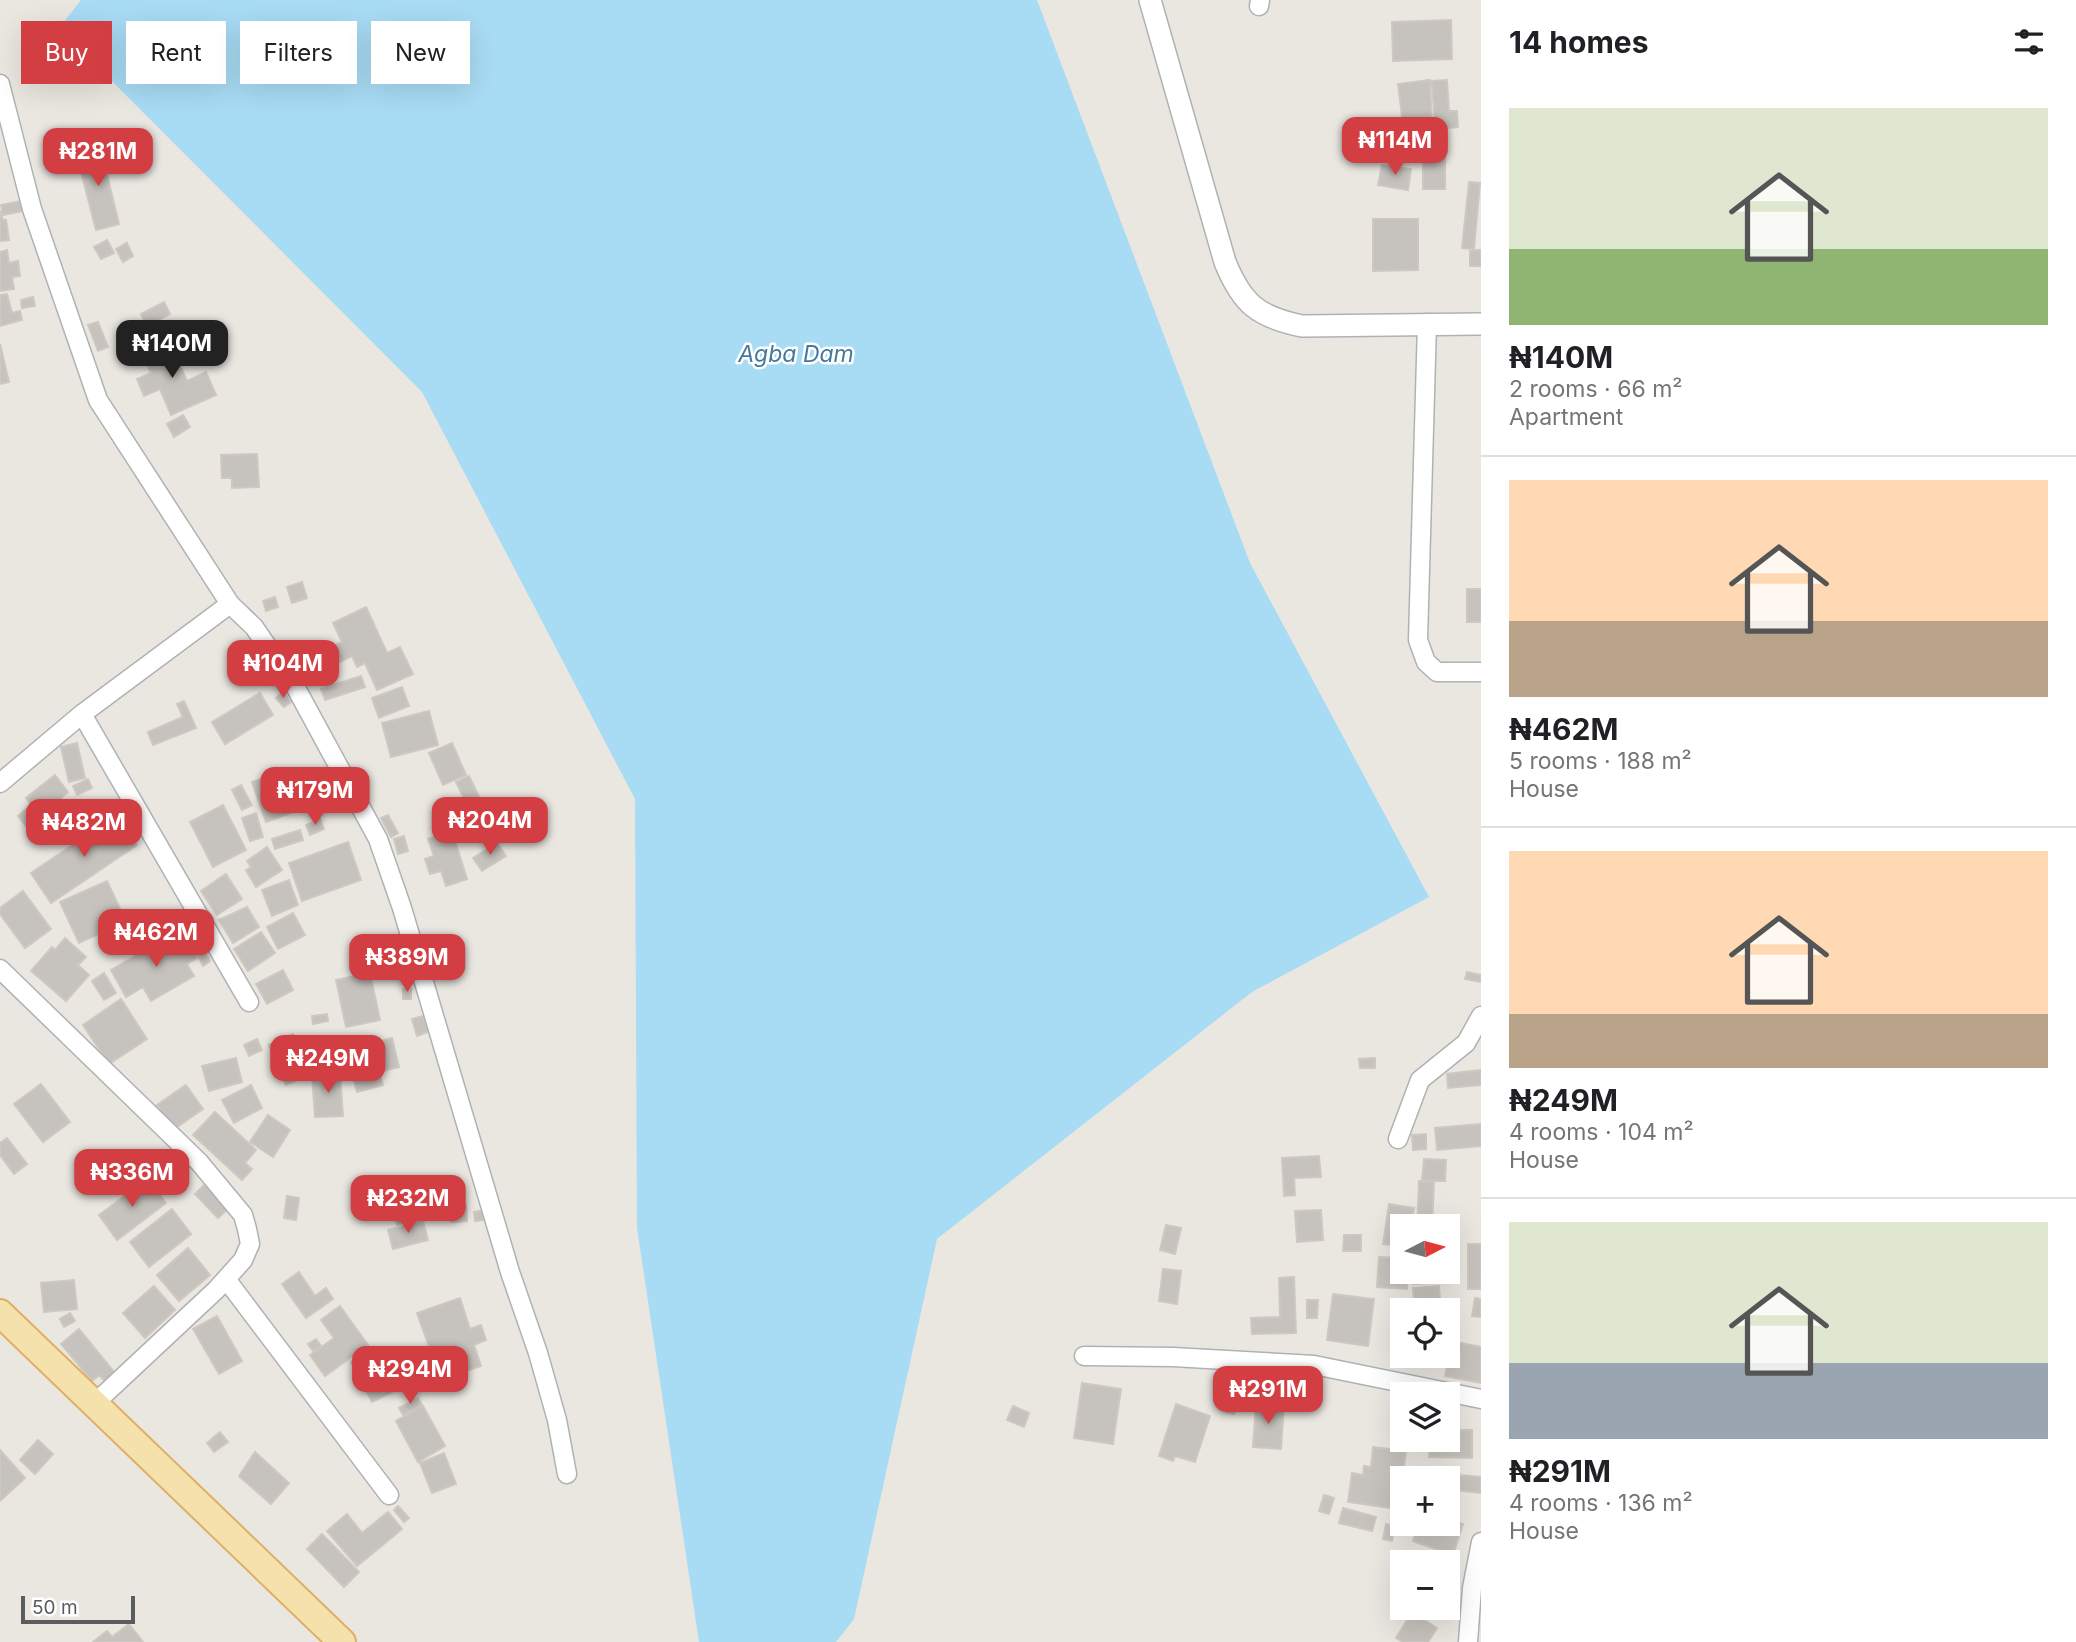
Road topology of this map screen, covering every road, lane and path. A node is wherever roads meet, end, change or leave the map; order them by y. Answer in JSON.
{"nodes":[{"id":1,"x":1150,"y":0,"type":"edge"},
{"id":2,"x":0,"y":84,"type":"edge"},
{"id":3,"x":1427,"y":323,"type":"junction"},
{"id":4,"x":1481,"y":324,"type":"edge"},
{"id":5,"x":230,"y":604,"type":"junction"},
{"id":6,"x":1481,"y":672,"type":"edge"},
{"id":7,"x":82,"y":714,"type":"junction"},
{"id":8,"x":0,"y":783,"type":"edge"},
{"id":9,"x":0,"y":969,"type":"edge"},
{"id":10,"x":249,"y":1002,"type":"dead end"},
{"id":11,"x":1481,"y":1016,"type":"edge"},
{"id":12,"x":1398,"y":1139,"type":"dead end"},
{"id":13,"x":226,"y":1279,"type":"junction"},
{"id":14,"x":0,"y":1312,"type":"edge"},
{"id":15,"x":1084,"y":1356,"type":"dead end"},
{"id":16,"x":1481,"y":1399,"type":"edge"},
{"id":17,"x":94,"y":1404,"type":"junction"},
{"id":18,"x":567,"y":1474,"type":"dead end"},
{"id":19,"x":389,"y":1495,"type":"dead end"},
{"id":20,"x":1481,"y":1542,"type":"edge"},
{"id":21,"x":1477,"y":1600,"type":"edge"},
{"id":22,"x":342,"y":1642,"type":"edge"},
{"id":23,"x":1468,"y":1642,"type":"edge"}],
"edges":[{"from":1,"to":3,"type":"street"},
{"from":2,"to":5,"type":"street"},
{"from":3,"to":4,"type":"street"},
{"from":3,"to":6,"type":"street"},
{"from":5,"to":7,"type":"street"},
{"from":5,"to":18,"type":"street"},
{"from":7,"to":8,"type":"street"},
{"from":7,"to":10,"type":"street"},
{"from":9,"to":13,"type":"street"},
{"from":11,"to":12,"type":"street"},
{"from":13,"to":17,"type":"street"},
{"from":13,"to":19,"type":"street"},
{"from":14,"to":17,"type":"main road"},
{"from":15,"to":16,"type":"street"},
{"from":17,"to":22,"type":"main road"},
{"from":20,"to":21,"type":"street"},
{"from":21,"to":23,"type":"street"}]}
